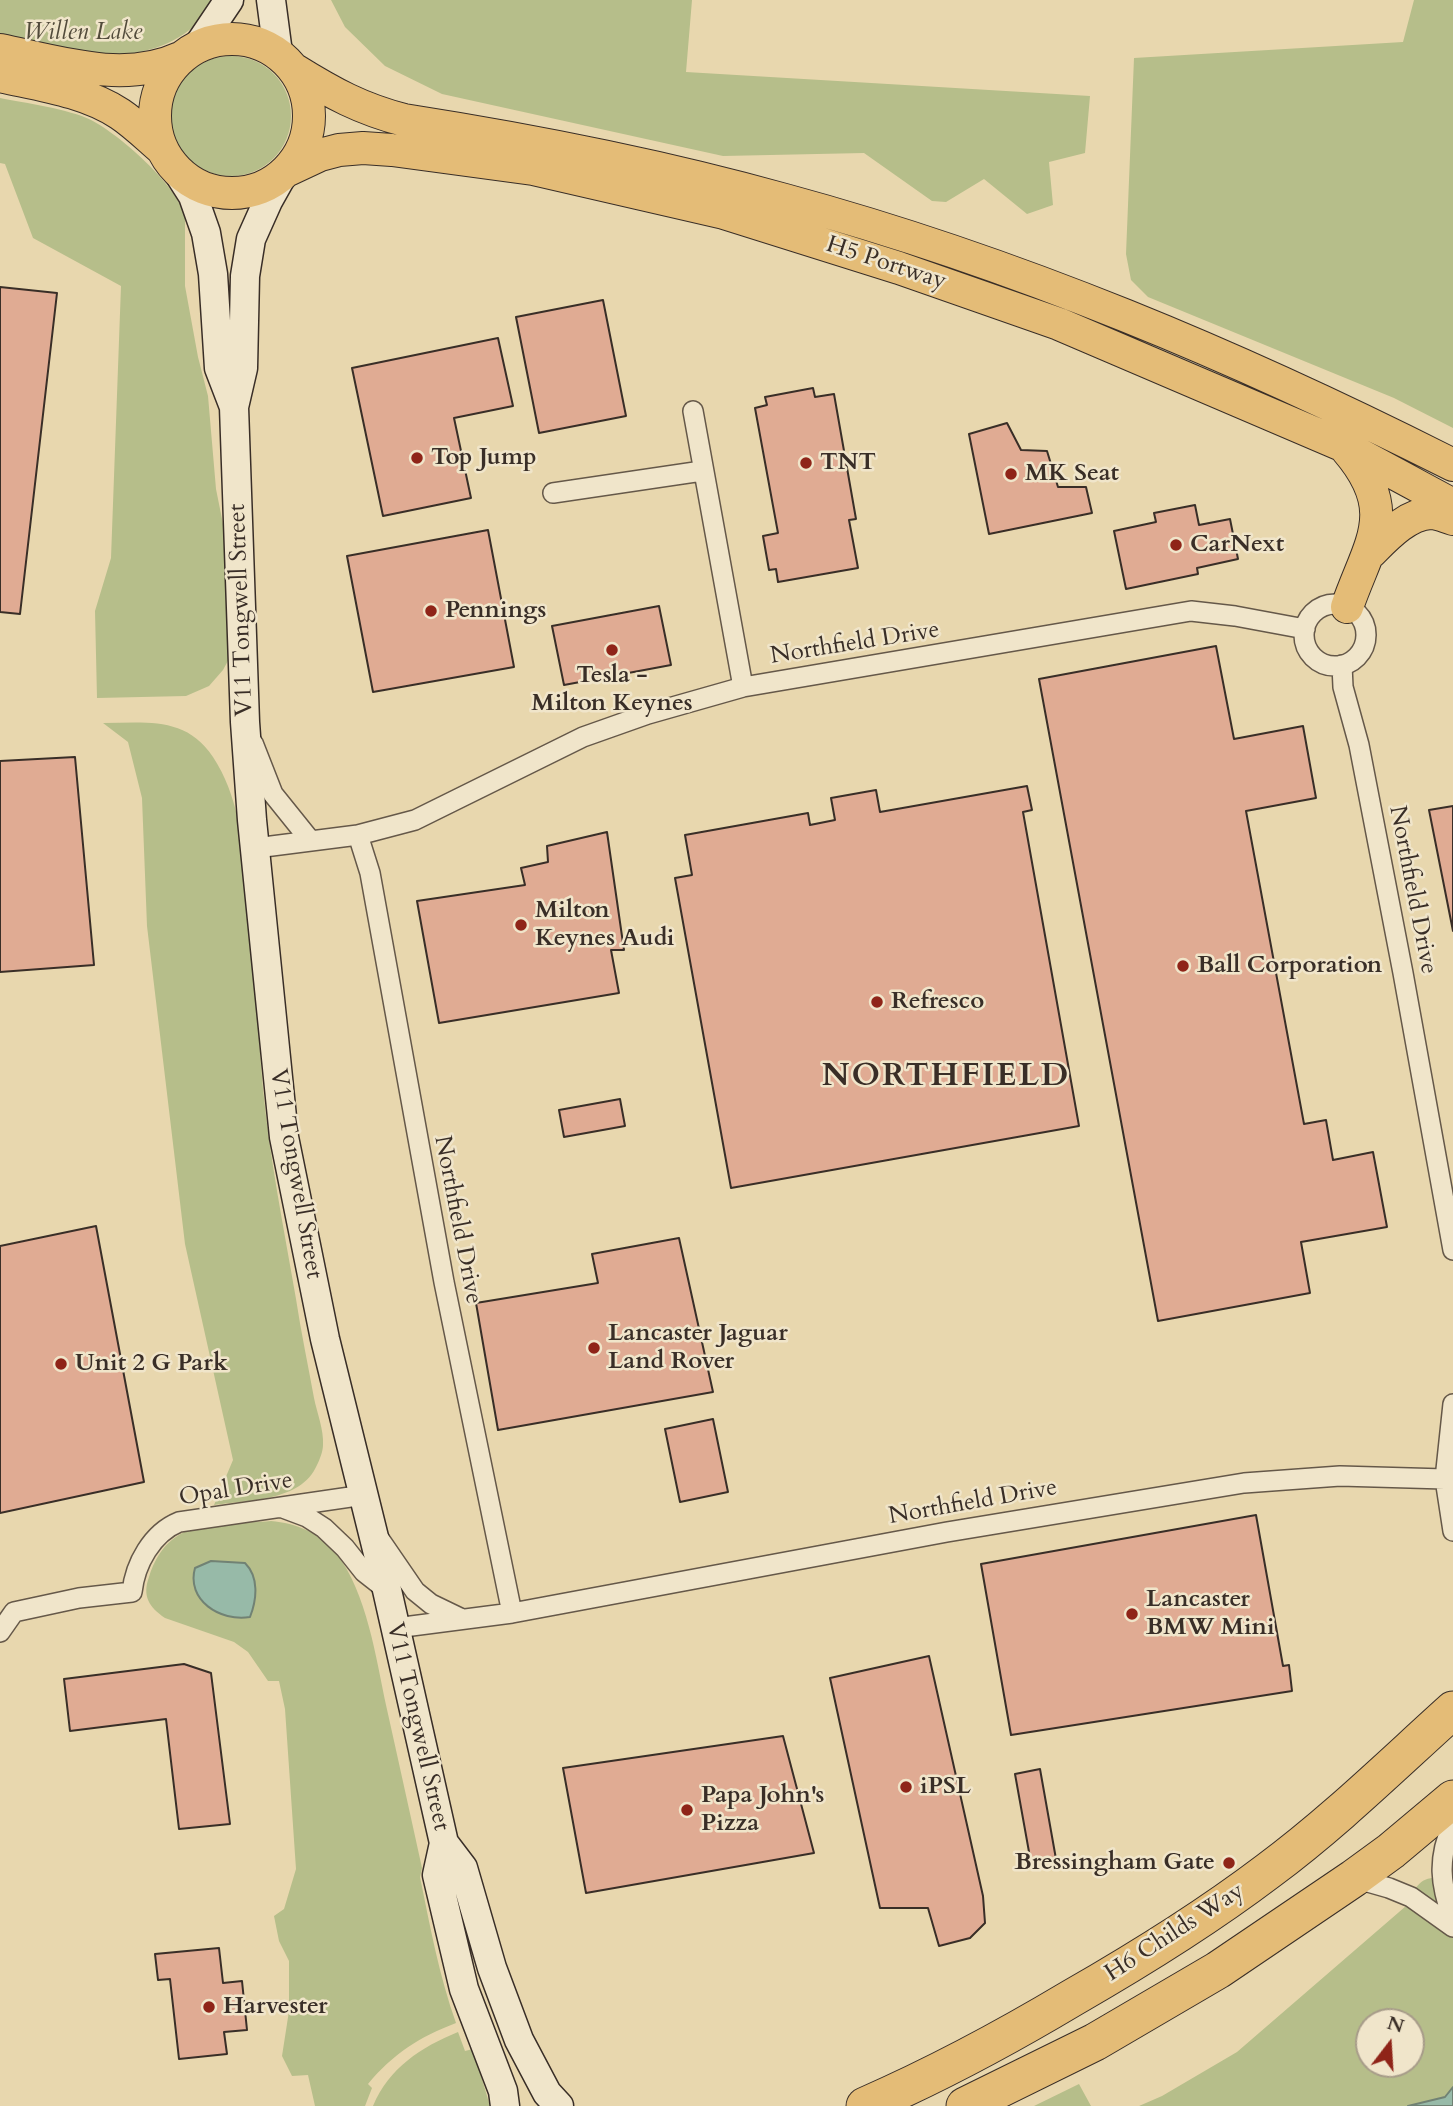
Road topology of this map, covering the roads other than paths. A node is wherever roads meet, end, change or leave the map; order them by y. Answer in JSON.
{"nodes":[{"id":1,"x":229,"y":0,"type":"edge"},
{"id":2,"x":271,"y":0,"type":"edge"},
{"id":3,"x":0,"y":50,"type":"edge"},
{"id":4,"x":189,"y":52,"type":"junction"},
{"id":5,"x":286,"y":61,"type":"junction"},
{"id":6,"x":35,"y":71,"type":"junction"},
{"id":7,"x":0,"y":76,"type":"edge"},
{"id":8,"x":82,"y":81,"type":"junction"},
{"id":9,"x":169,"y":160,"type":"junction"},
{"id":10,"x":285,"y":173,"type":"junction"},
{"id":11,"x":233,"y":407,"type":"junction"},
{"id":12,"x":693,"y":411,"type":"dead end"},
{"id":13,"x":1342,"y":445,"type":"junction"},
{"id":14,"x":1453,"y":465,"type":"edge"},
{"id":15,"x":702,"y":471,"type":"junction"},
{"id":16,"x":553,"y":493,"type":"dead end"},
{"id":17,"x":1453,"y":505,"type":"edge"},
{"id":18,"x":1453,"y":519,"type":"edge"},
{"id":19,"x":1370,"y":553,"type":"junction"},
{"id":20,"x":1347,"y":607,"type":"junction"},
{"id":21,"x":1305,"y":629,"type":"junction"},
{"id":22,"x":1342,"y":665,"type":"junction"},
{"id":23,"x":743,"y":687,"type":"junction"},
{"id":24,"x":245,"y":722,"type":"junction"},
{"id":25,"x":358,"y":835,"type":"junction"},
{"id":26,"x":310,"y":840,"type":"junction"},
{"id":27,"x":256,"y":848,"type":"junction"},
{"id":28,"x":1453,"y":1250,"type":"edge"},
{"id":29,"x":1453,"y":1404,"type":"edge"},
{"id":30,"x":1445,"y":1479,"type":"junction"},
{"id":31,"x":364,"y":1495,"type":"junction"},
{"id":32,"x":277,"y":1507,"type":"junction"},
{"id":33,"x":371,"y":1527,"type":"junction"},
{"id":34,"x":1453,"y":1531,"type":"edge"},
{"id":35,"x":387,"y":1590,"type":"junction"},
{"id":36,"x":512,"y":1613,"type":"junction"},
{"id":37,"x":460,"y":1618,"type":"junction"},
{"id":38,"x":396,"y":1628,"type":"junction"},
{"id":39,"x":0,"y":1632,"type":"edge"},
{"id":40,"x":1453,"y":1700,"type":"edge"},
{"id":41,"x":1453,"y":1710,"type":"edge"},
{"id":42,"x":1411,"y":1748,"type":"junction"},
{"id":43,"x":1453,"y":1799,"type":"edge"},
{"id":44,"x":1453,"y":1824,"type":"edge"},
{"id":45,"x":443,"y":1843,"type":"junction"},
{"id":46,"x":1354,"y":1878,"type":"junction"},
{"id":47,"x":1453,"y":1920,"type":"edge"},
{"id":48,"x":1453,"y":1927,"type":"edge"},
{"id":49,"x":505,"y":2106,"type":"edge"},
{"id":50,"x":559,"y":2106,"type":"edge"},
{"id":51,"x":864,"y":2106,"type":"edge"},
{"id":52,"x":965,"y":2106,"type":"edge"}],
"edges":[{"from":1,"to":4,"type":"street"},
{"from":2,"to":5,"type":"street"},
{"from":3,"to":6,"type":"main road"},
{"from":4,"to":5,"type":"main road"},
{"from":4,"to":8,"type":"main road"},
{"from":4,"to":9,"type":"main road"},
{"from":5,"to":10,"type":"main road"},
{"from":5,"to":14,"type":"main road","name":"H5 Portway"},
{"from":6,"to":7,"type":"main road"},
{"from":6,"to":8,"type":"main road"},
{"from":8,"to":9,"type":"main road"},
{"from":9,"to":10,"type":"main road"},
{"from":9,"to":11,"type":"street","name":"V11 Tongwell Street"},
{"from":10,"to":11,"type":"street","name":"V11 Tongwell Street"},
{"from":10,"to":13,"type":"main road","name":"H5 Portway"},
{"from":11,"to":24,"type":"street","name":"V11 Tongwell Street"},
{"from":12,"to":15,"type":"street","name":"Northfield Drive"},
{"from":13,"to":17,"type":"main road","name":"H5 Portway"},
{"from":13,"to":19,"type":"main road"},
{"from":15,"to":16,"type":"street"},
{"from":15,"to":23,"type":"street","name":"Northfield Drive"},
{"from":18,"to":19,"type":"main road"},
{"from":19,"to":20,"type":"main road"},
{"from":20,"to":21,"type":"street"},
{"from":20,"to":22,"type":"street"},
{"from":21,"to":22,"type":"street"},
{"from":21,"to":23,"type":"street","name":"Northfield Drive"},
{"from":22,"to":28,"type":"street","name":"Northfield Drive"},
{"from":23,"to":25,"type":"street","name":"Northfield Drive"},
{"from":24,"to":26,"type":"street"},
{"from":24,"to":27,"type":"street","name":"V11 Tongwell Street"},
{"from":25,"to":26,"type":"street","name":"Northfield Drive"},
{"from":25,"to":36,"type":"street","name":"Northfield Drive"},
{"from":26,"to":27,"type":"street","name":"Northfield Drive"},
{"from":27,"to":31,"type":"street","name":"V11 Tongwell Street"},
{"from":29,"to":30,"type":"street"},
{"from":30,"to":34,"type":"street"},
{"from":30,"to":36,"type":"street","name":"Northfield Drive"},
{"from":31,"to":32,"type":"street","name":"Opal Drive"},
{"from":31,"to":33,"type":"street","name":"V11 Tongwell Street"},
{"from":32,"to":35,"type":"street"},
{"from":32,"to":39,"type":"street","name":"Opal Drive"},
{"from":33,"to":35,"type":"street","name":"V11 Tongwell Street"},
{"from":33,"to":37,"type":"street"},
{"from":35,"to":38,"type":"street","name":"V11 Tongwell Street"},
{"from":36,"to":37,"type":"street","name":"Northfield Drive"},
{"from":37,"to":38,"type":"street","name":"Northfield Drive"},
{"from":38,"to":45,"type":"street","name":"V11 Tongwell Street"},
{"from":40,"to":42,"type":"street"},
{"from":41,"to":42,"type":"highway","name":"H6 Childs Way"},
{"from":42,"to":51,"type":"highway","name":"H6 Childs Way"},
{"from":43,"to":46,"type":"highway","name":"H6 Childs Way"},
{"from":44,"to":47,"type":"street"},
{"from":45,"to":49,"type":"street","name":"V11 Tongwell Street"},
{"from":45,"to":50,"type":"street","name":"V11 Tongwell Street"},
{"from":46,"to":48,"type":"street"},
{"from":46,"to":52,"type":"highway","name":"H6 Childs Way"}]}
